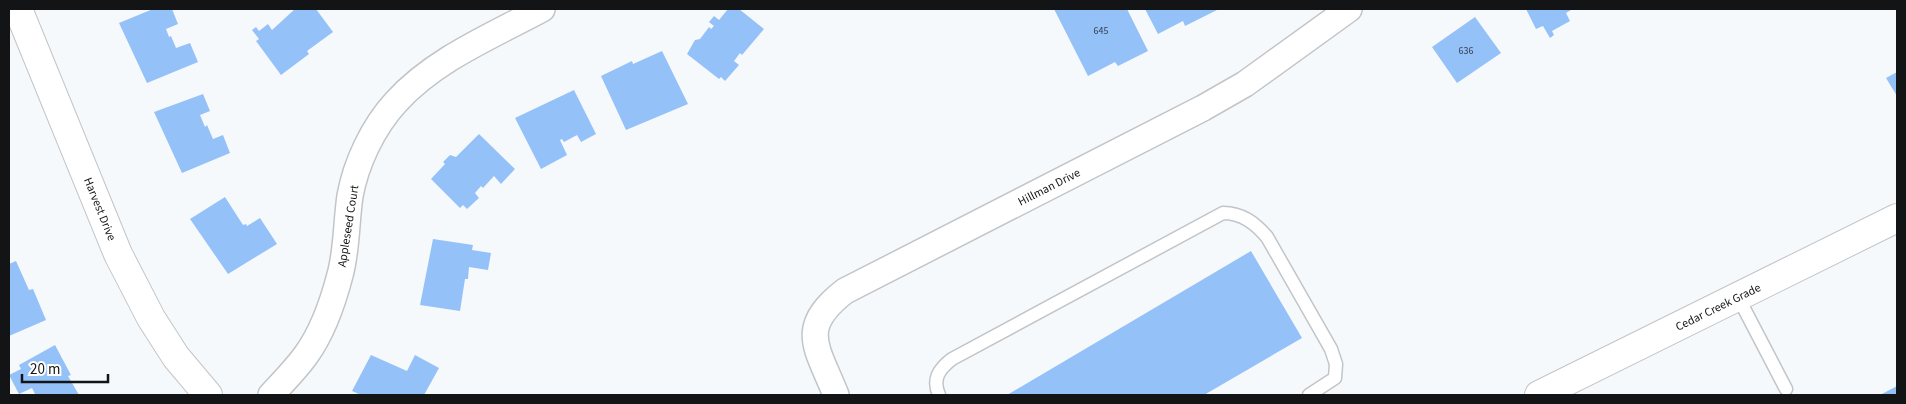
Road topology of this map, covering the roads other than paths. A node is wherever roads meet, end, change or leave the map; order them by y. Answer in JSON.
{"nodes":[{"id":1,"x":18,"y":9,"type":"edge"},
{"id":2,"x":542,"y":9,"type":"edge"},
{"id":3,"x":1349,"y":9,"type":"edge"},
{"id":4,"x":1897,"y":218,"type":"edge"},
{"id":5,"x":1738,"y":297,"type":"junction"},
{"id":6,"x":1786,"y":388,"type":"dead end"},
{"id":7,"x":208,"y":395,"type":"edge"},
{"id":8,"x":271,"y":395,"type":"edge"},
{"id":9,"x":836,"y":395,"type":"edge"},
{"id":10,"x":939,"y":395,"type":"edge"},
{"id":11,"x":1309,"y":395,"type":"edge"},
{"id":12,"x":1539,"y":395,"type":"edge"}],
"edges":[{"from":1,"to":7,"type":"street","name":"Harvest Drive"},
{"from":2,"to":8,"type":"street","name":"Appleseed Court"},
{"from":3,"to":9,"type":"street","name":"Hillman Drive"},
{"from":4,"to":5,"type":"street","name":"Cedar Creek Grade"},
{"from":5,"to":6,"type":"lane"},
{"from":5,"to":12,"type":"street","name":"Cedar Creek Grade"},
{"from":10,"to":11,"type":"lane"}]}
